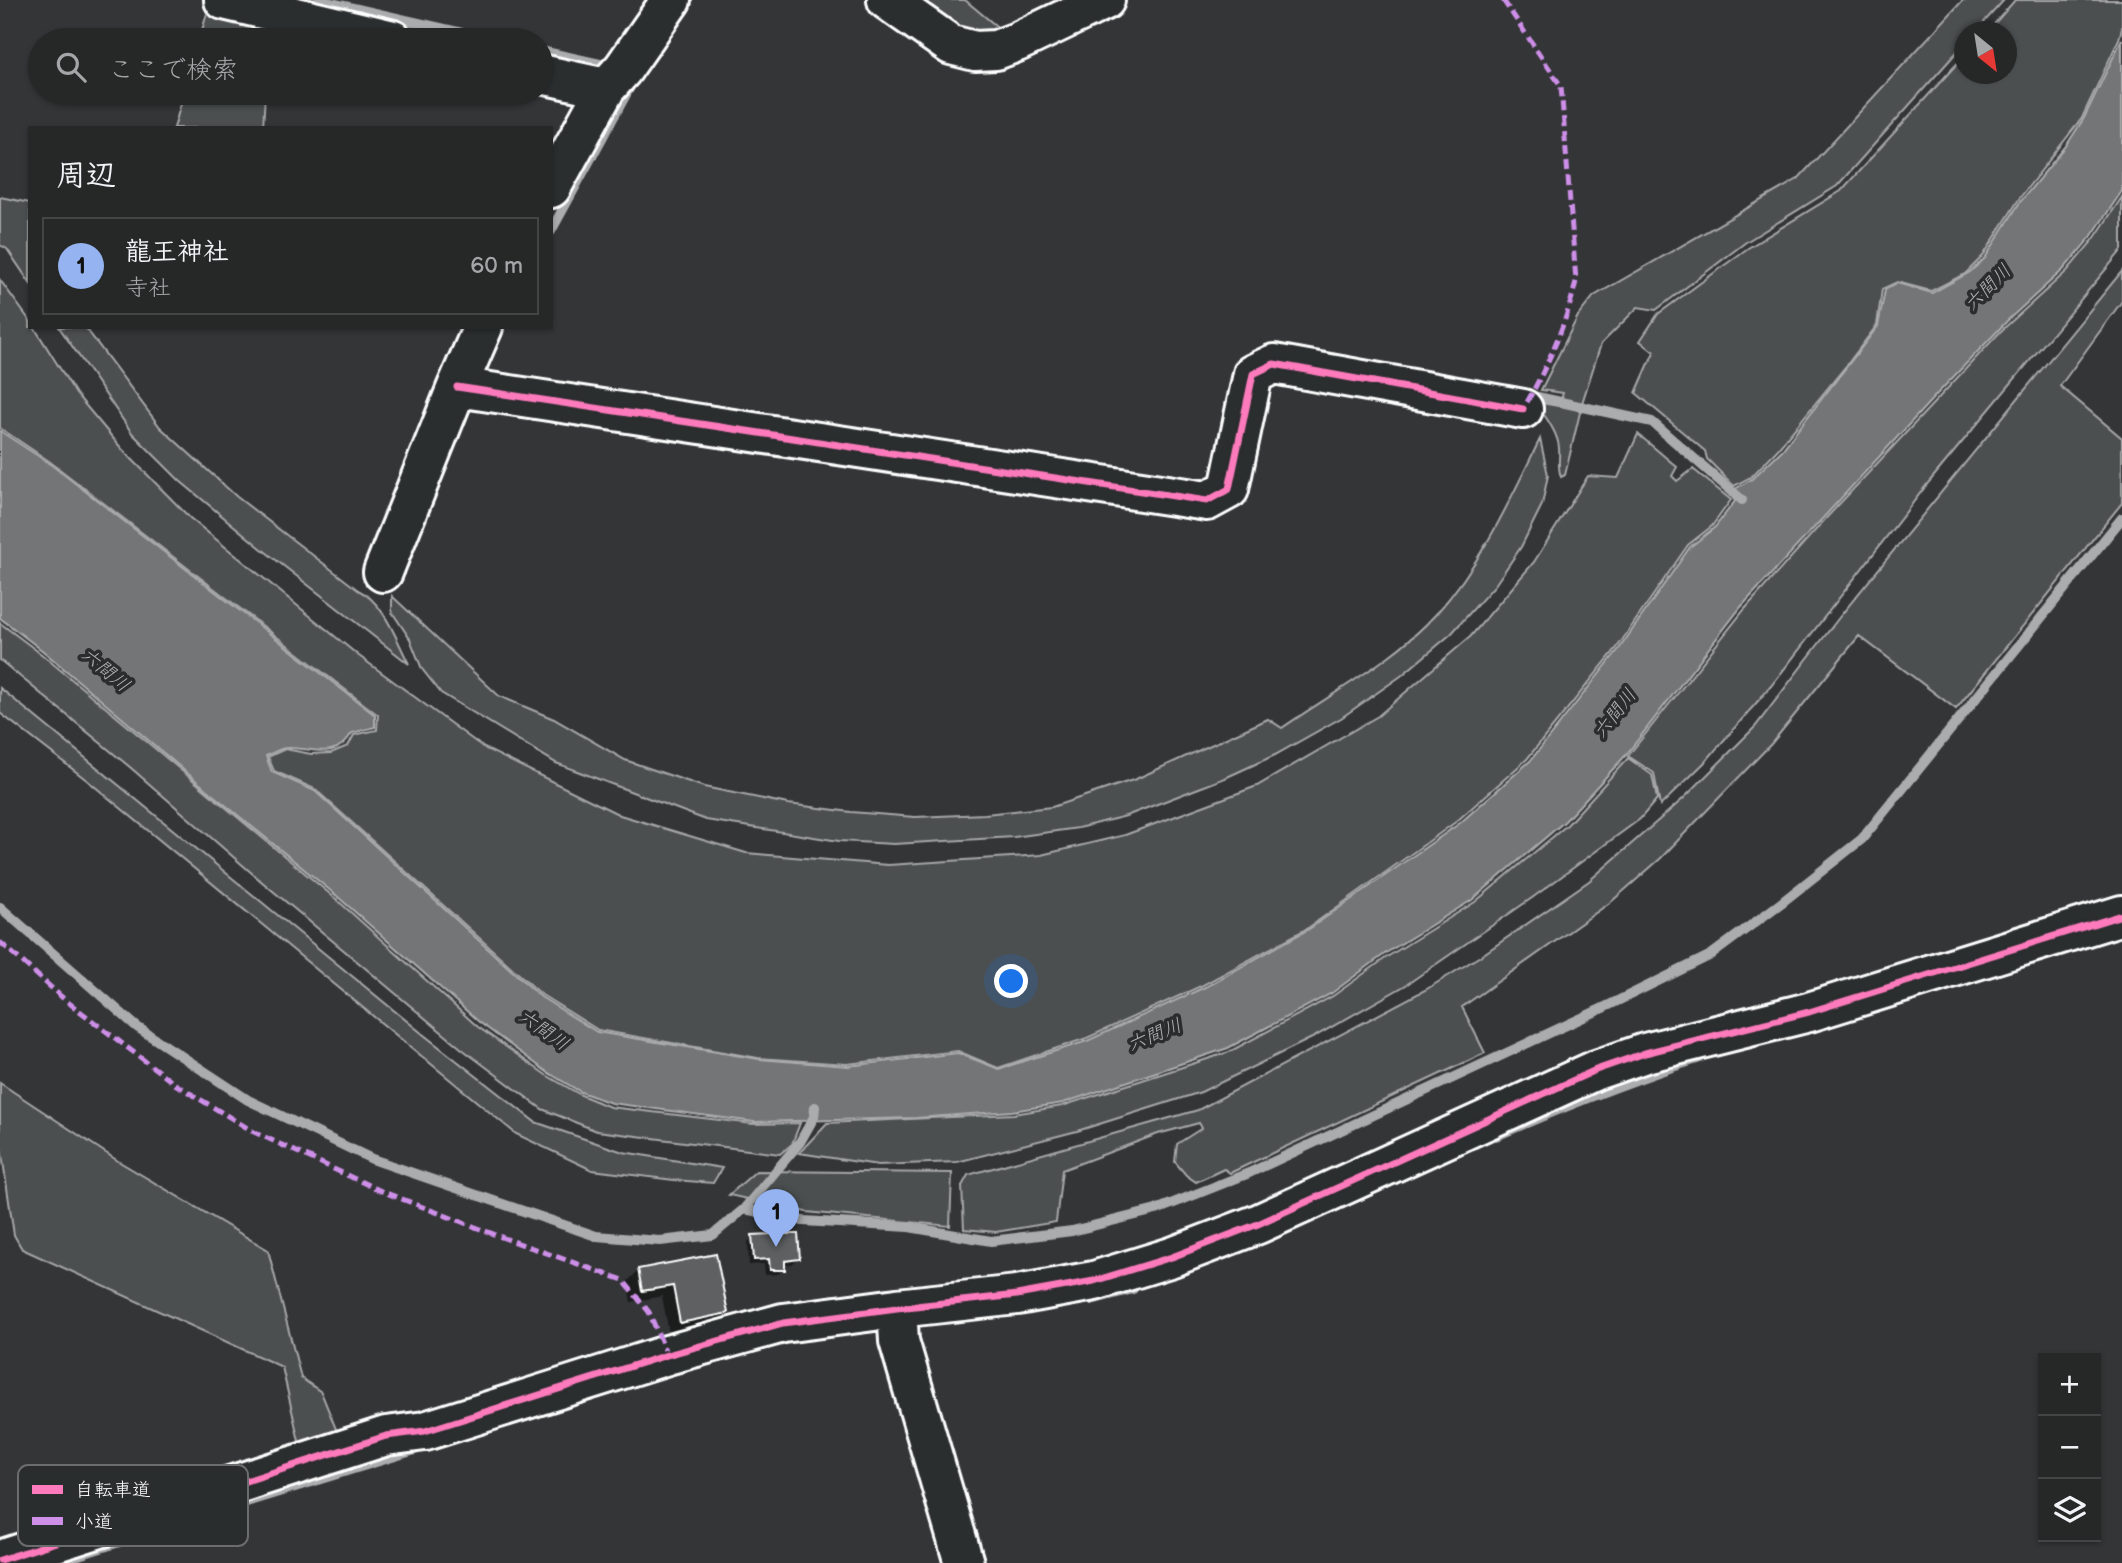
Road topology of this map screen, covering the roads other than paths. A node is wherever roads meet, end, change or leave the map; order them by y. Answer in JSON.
{"nodes":[{"id":1,"x":224,"y":0,"type":"edge"},
{"id":2,"x":671,"y":0,"type":"edge"},
{"id":3,"x":887,"y":0,"type":"edge"},
{"id":4,"x":1105,"y":0,"type":"edge"},
{"id":5,"x":342,"y":28,"type":"edge"},
{"id":6,"x":553,"y":75,"type":"edge"},
{"id":7,"x":613,"y":80,"type":"junction"},
{"id":8,"x":553,"y":185,"type":"edge"},
{"id":9,"x":482,"y":329,"type":"edge"},
{"id":10,"x":457,"y":387,"type":"junction"},
{"id":11,"x":1522,"y":409,"type":"dead end"},
{"id":12,"x":383,"y":572,"type":"dead end"},
{"id":13,"x":2122,"y":915,"type":"edge"},
{"id":14,"x":898,"y":1323,"type":"junction"},
{"id":15,"x":248,"y":1480,"type":"edge"},
{"id":16,"x":44,"y":1546,"type":"edge"},
{"id":17,"x":0,"y":1560,"type":"edge"},
{"id":18,"x":964,"y":1563,"type":"edge"}],
"edges":[{"from":1,"to":5,"type":"street"},
{"from":2,"to":7,"type":"street"},
{"from":3,"to":4,"type":"street"},
{"from":6,"to":7,"type":"street"},
{"from":7,"to":8,"type":"street"},
{"from":9,"to":10,"type":"street"},
{"from":10,"to":11,"type":"street"},
{"from":10,"to":12,"type":"street"},
{"from":13,"to":14,"type":"street"},
{"from":14,"to":15,"type":"street"},
{"from":14,"to":18,"type":"street"},
{"from":16,"to":17,"type":"street"}]}
